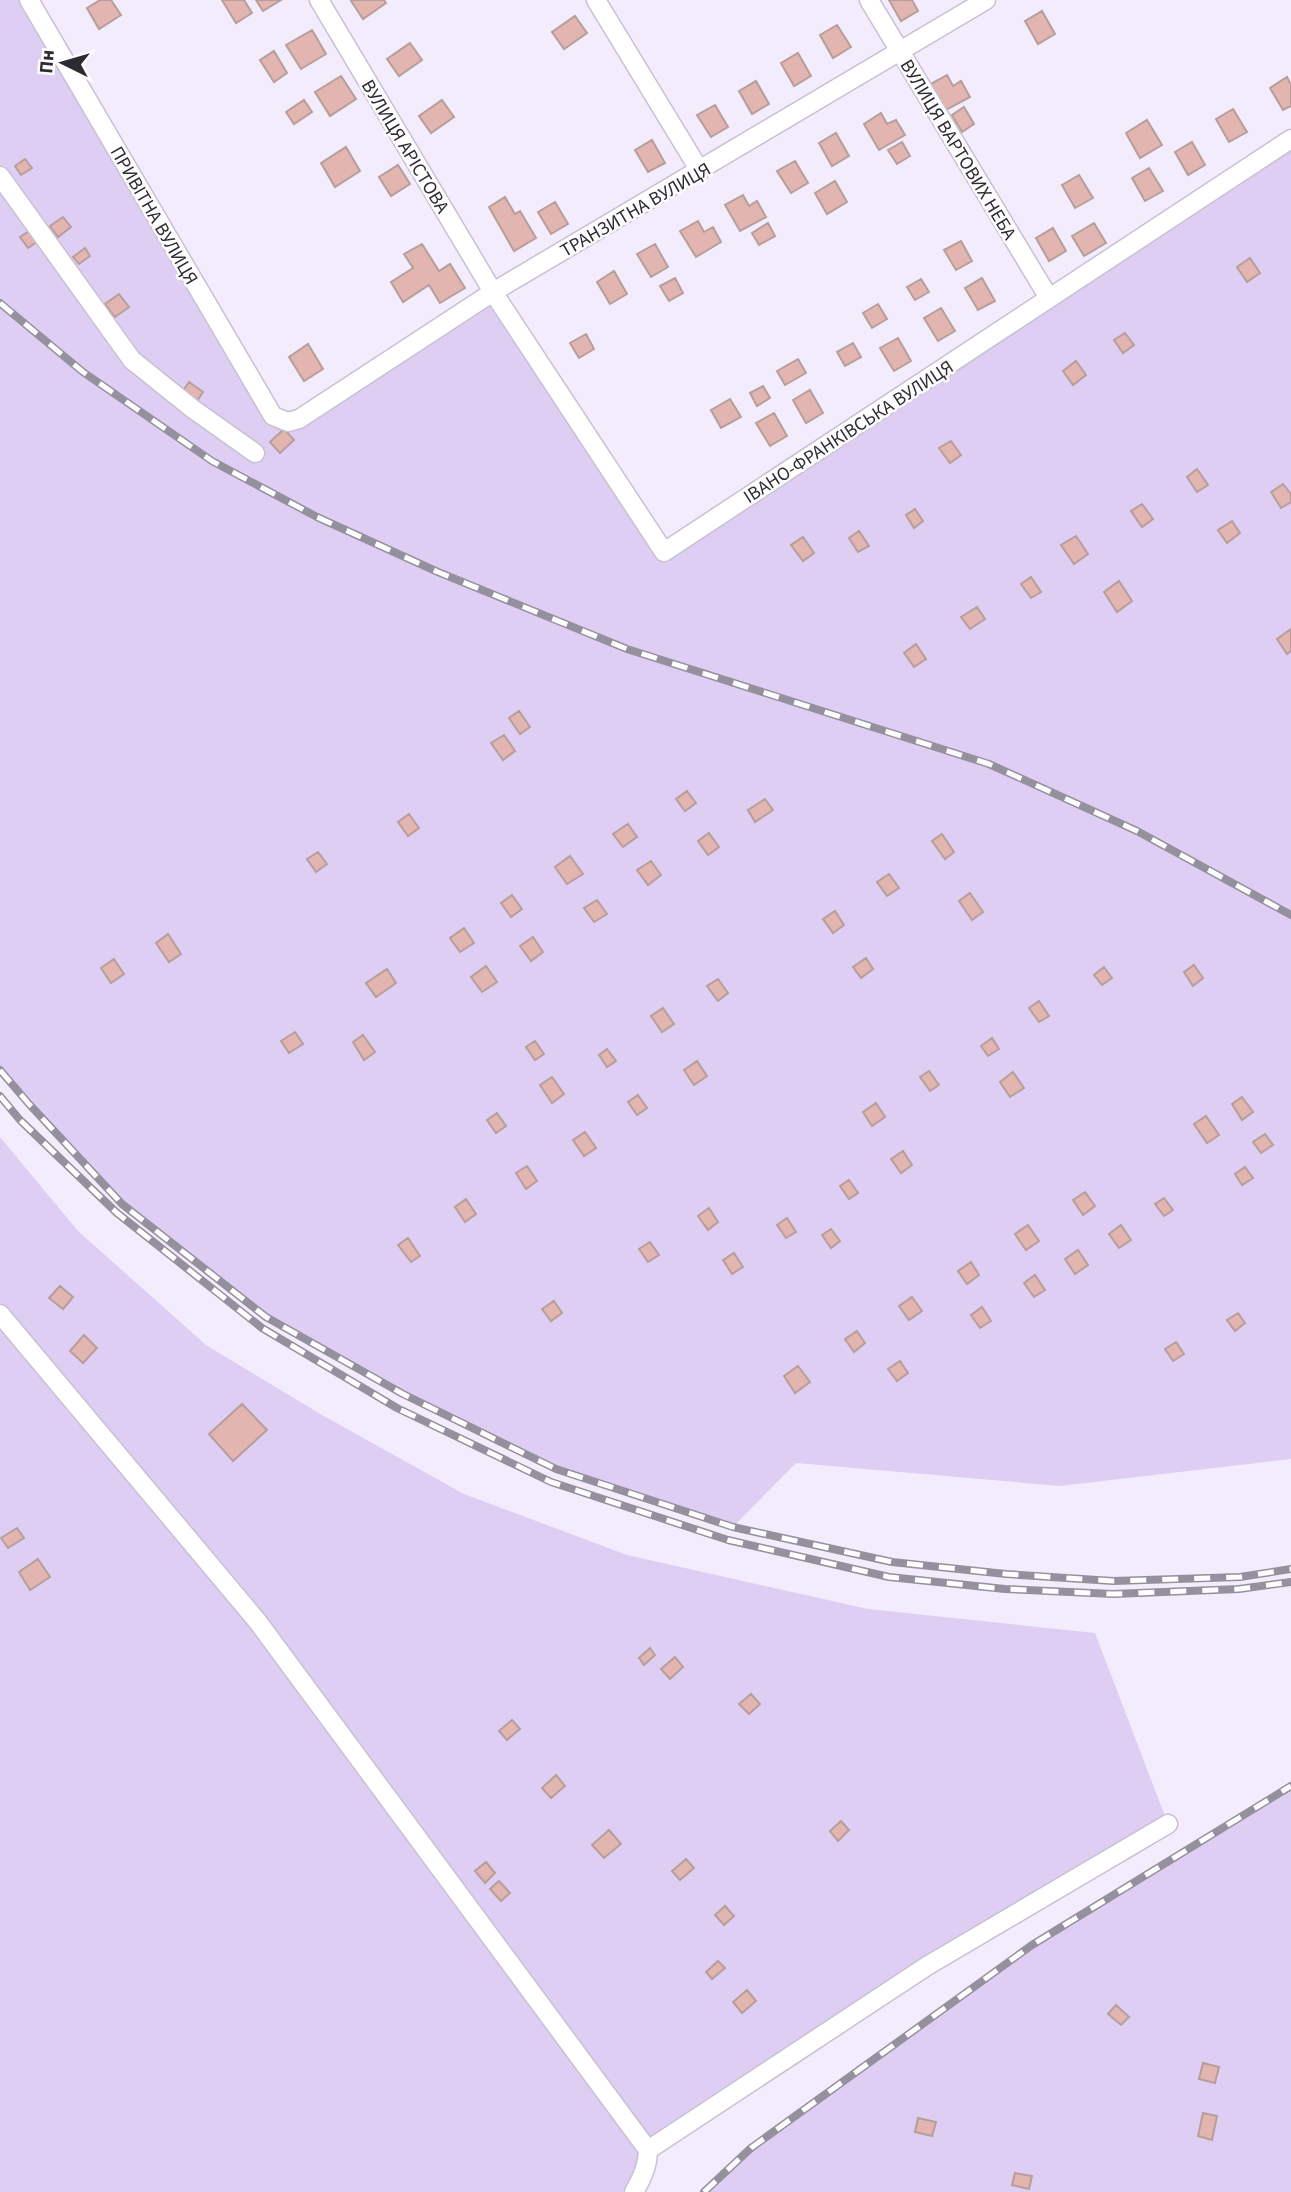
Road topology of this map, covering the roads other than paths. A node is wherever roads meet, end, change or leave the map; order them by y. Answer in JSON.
{"nodes":[{"id":1,"x":29,"y":0,"type":"edge"},
{"id":2,"x":319,"y":0,"type":"edge"},
{"id":3,"x":596,"y":0,"type":"edge"},
{"id":4,"x":869,"y":0,"type":"edge"},
{"id":5,"x":986,"y":0,"type":"edge"},
{"id":6,"x":900,"y":51,"type":"junction"},
{"id":7,"x":1291,"y":139,"type":"edge"},
{"id":8,"x":700,"y":171,"type":"junction"},
{"id":9,"x":0,"y":176,"type":"edge"},
{"id":10,"x":493,"y":292,"type":"junction"},
{"id":11,"x":1049,"y":298,"type":"junction"},
{"id":12,"x":288,"y":422,"type":"joint"},
{"id":13,"x":255,"y":453,"type":"dead end"},
{"id":14,"x":0,"y":1314,"type":"edge"},
{"id":15,"x":1168,"y":1824,"type":"dead end"},
{"id":16,"x":648,"y":2150,"type":"junction"},
{"id":17,"x":634,"y":2192,"type":"edge"}],
"edges":[{"from":1,"to":12,"type":"street","name":"ПРИВІТНА ВУЛИЦЯ"},
{"from":2,"to":10,"type":"street","name":"ВУЛИЦЯ АРІСТОВА"},
{"from":3,"to":8,"type":"street"},
{"from":4,"to":6,"type":"street","name":"ВУЛИЦЯ ВАРТОВИХ НЕБА"},
{"from":5,"to":6,"type":"street","name":"ТРАНЗИТНА ВУЛИЦЯ"},
{"from":6,"to":8,"type":"street","name":"ТРАНЗИТНА ВУЛИЦЯ"},
{"from":6,"to":11,"type":"street","name":"ВУЛИЦЯ ВАРТОВИХ НЕБА"},
{"from":7,"to":11,"type":"street","name":"ІВАНО-ФРАНКІВСЬКА ВУЛИЦЯ"},
{"from":8,"to":10,"type":"street","name":"ТРАНЗИТНА ВУЛИЦЯ"},
{"from":9,"to":13,"type":"street"},
{"from":10,"to":11,"type":"street","name":"ІВАНО-ФРАНКІВСЬКА ВУЛИЦЯ"},
{"from":10,"to":12,"type":"street","name":"ТРАНЗИТНА ВУЛИЦЯ"},
{"from":14,"to":16,"type":"street"},
{"from":15,"to":16,"type":"street"},
{"from":16,"to":17,"type":"street"}]}
